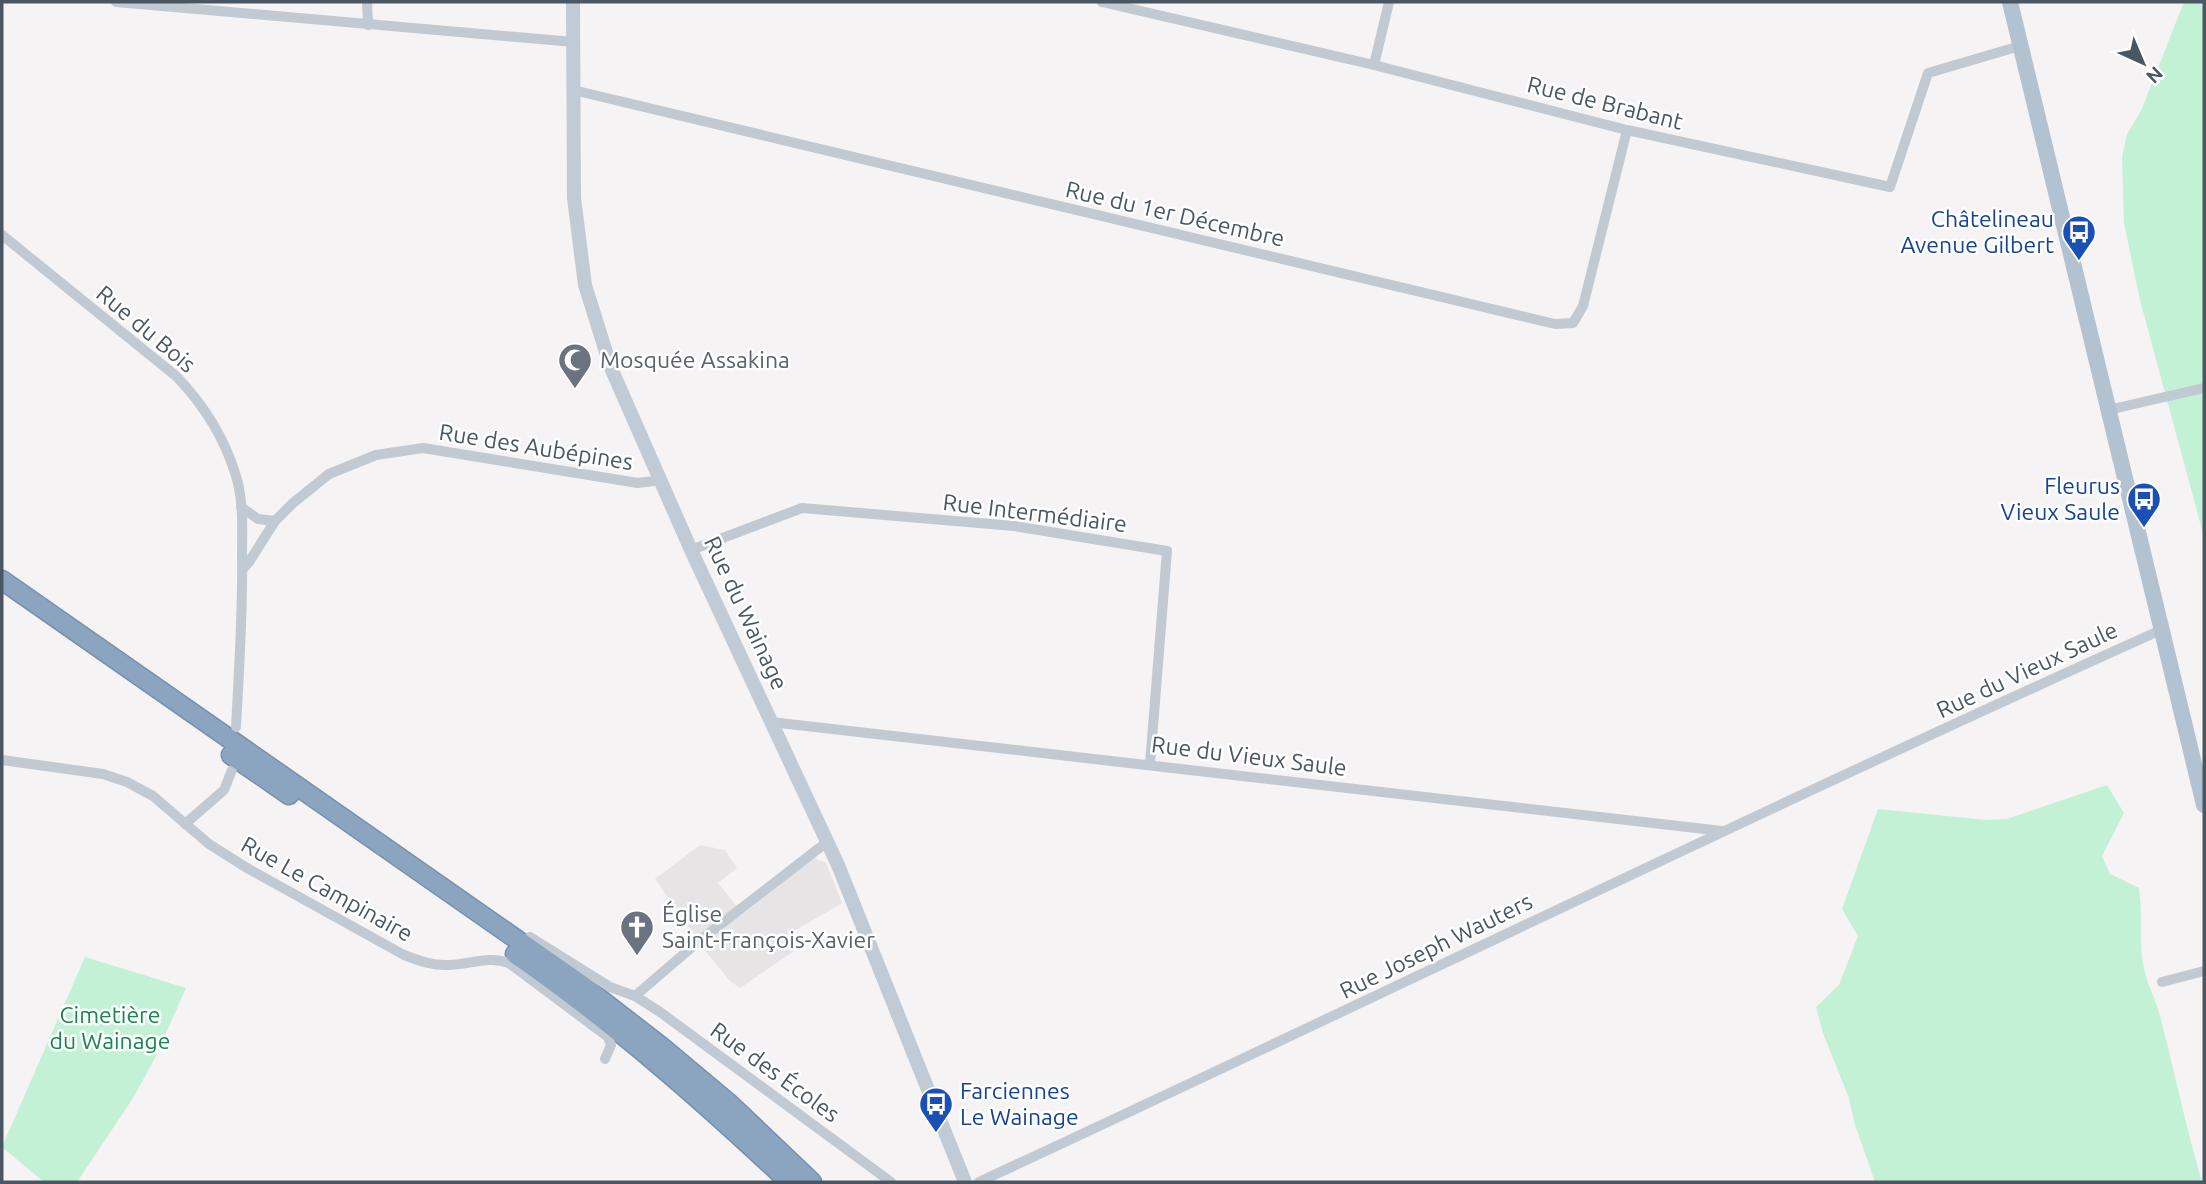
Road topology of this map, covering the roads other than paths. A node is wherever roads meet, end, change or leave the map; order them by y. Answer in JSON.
{"nodes":[{"id":1,"x":116,"y":2,"type":"edge"},
{"id":2,"x":367,"y":2,"type":"edge"},
{"id":3,"x":573,"y":2,"type":"edge"},
{"id":4,"x":1102,"y":2,"type":"edge"},
{"id":5,"x":1389,"y":2,"type":"edge"},
{"id":6,"x":2010,"y":2,"type":"edge"},
{"id":7,"x":170,"y":4,"type":"edge"},
{"id":8,"x":368,"y":26,"type":"junction"},
{"id":9,"x":574,"y":43,"type":"junction"},
{"id":10,"x":2020,"y":46,"type":"junction"},
{"id":11,"x":1374,"y":65,"type":"junction"},
{"id":12,"x":573,"y":90,"type":"junction"},
{"id":13,"x":1628,"y":130,"type":"junction"},
{"id":14,"x":2,"y":235,"type":"edge"},
{"id":15,"x":2204,"y":388,"type":"edge"},
{"id":16,"x":2108,"y":410,"type":"junction"},
{"id":17,"x":661,"y":480,"type":"junction"},
{"id":18,"x":241,"y":508,"type":"junction"},
{"id":19,"x":275,"y":521,"type":"junction"},
{"id":20,"x":691,"y":550,"type":"junction"},
{"id":21,"x":243,"y":569,"type":"junction"},
{"id":22,"x":2,"y":580,"type":"edge"},
{"id":23,"x":2,"y":595,"type":"edge"},
{"id":24,"x":2161,"y":630,"type":"junction"},
{"id":25,"x":771,"y":722,"type":"junction"},
{"id":26,"x":236,"y":727,"type":"dead end"},
{"id":27,"x":1910,"y":745,"type":"joint"},
{"id":28,"x":2,"y":760,"type":"edge"},
{"id":29,"x":1150,"y":764,"type":"junction"},
{"id":30,"x":232,"y":771,"type":"dead end"},
{"id":31,"x":2204,"y":805,"type":"edge"},
{"id":32,"x":185,"y":824,"type":"junction"},
{"id":33,"x":1722,"y":831,"type":"junction"},
{"id":34,"x":827,"y":842,"type":"junction"},
{"id":35,"x":530,"y":937,"type":"dead end"},
{"id":36,"x":2204,"y":971,"type":"edge"},
{"id":37,"x":2162,"y":982,"type":"dead end"},
{"id":38,"x":635,"y":996,"type":"junction"},
{"id":39,"x":605,"y":1059,"type":"dead end"},
{"id":40,"x":789,"y":1182,"type":"edge"},
{"id":41,"x":812,"y":1182,"type":"edge"},
{"id":42,"x":891,"y":1182,"type":"edge"},
{"id":43,"x":965,"y":1182,"type":"edge"},
{"id":44,"x":979,"y":1182,"type":"edge"}],
"edges":[{"from":1,"to":7,"type":"street"},
{"from":2,"to":8,"type":"street"},
{"from":3,"to":9,"type":"street","name":"Rue du Wainage"},
{"from":4,"to":11,"type":"street","name":"Rue de Brabant"},
{"from":5,"to":11,"type":"street"},
{"from":6,"to":10,"type":"main road"},
{"from":7,"to":8,"type":"street"},
{"from":8,"to":9,"type":"street"},
{"from":9,"to":12,"type":"street","name":"Rue du Wainage"},
{"from":10,"to":13,"type":"street","name":"Rue de Brabant"},
{"from":10,"to":16,"type":"main road"},
{"from":11,"to":13,"type":"street","name":"Rue de Brabant"},
{"from":12,"to":13,"type":"street","name":"Rue du 1er Décembre"},
{"from":12,"to":17,"type":"street","name":"Rue du Wainage"},
{"from":14,"to":18,"type":"street","name":"Rue du Bois"},
{"from":15,"to":16,"type":"street"},
{"from":16,"to":24,"type":"main road"},
{"from":17,"to":19,"type":"street","name":"Rue des Aubépines"},
{"from":17,"to":20,"type":"street","name":"Rue du Wainage"},
{"from":18,"to":19,"type":"street"},
{"from":18,"to":21,"type":"street","name":"Rue du Bois"},
{"from":19,"to":21,"type":"street","name":"Rue des Aubépines"},
{"from":20,"to":25,"type":"street","name":"Rue du Wainage"},
{"from":20,"to":29,"type":"street","name":"Rue Intermédiaire"},
{"from":21,"to":26,"type":"street","name":"Rue du Bois"},
{"from":22,"to":41,"type":"highway"},
{"from":23,"to":40,"type":"highway"},
{"from":24,"to":27,"type":"street","name":"Rue du Vieux Saule"},
{"from":24,"to":31,"type":"main road"},
{"from":25,"to":29,"type":"street","name":"Rue du Vieux Saule"},
{"from":25,"to":34,"type":"street","name":"Rue du Wainage"},
{"from":27,"to":33,"type":"street","name":"Rue Joseph Wauters"},
{"from":28,"to":32,"type":"street","name":"Rue Le Campinaire"},
{"from":29,"to":33,"type":"street","name":"Rue du Vieux Saule"},
{"from":30,"to":32,"type":"street"},
{"from":32,"to":39,"type":"street","name":"Rue Le Campinaire"},
{"from":33,"to":44,"type":"street","name":"Rue Joseph Wauters"},
{"from":34,"to":38,"type":"street"},
{"from":34,"to":43,"type":"street","name":"Rue du Wainage"},
{"from":35,"to":38,"type":"street","name":"Rue des Écoles"},
{"from":36,"to":37,"type":"street"},
{"from":38,"to":42,"type":"street","name":"Rue des Écoles"}]}
